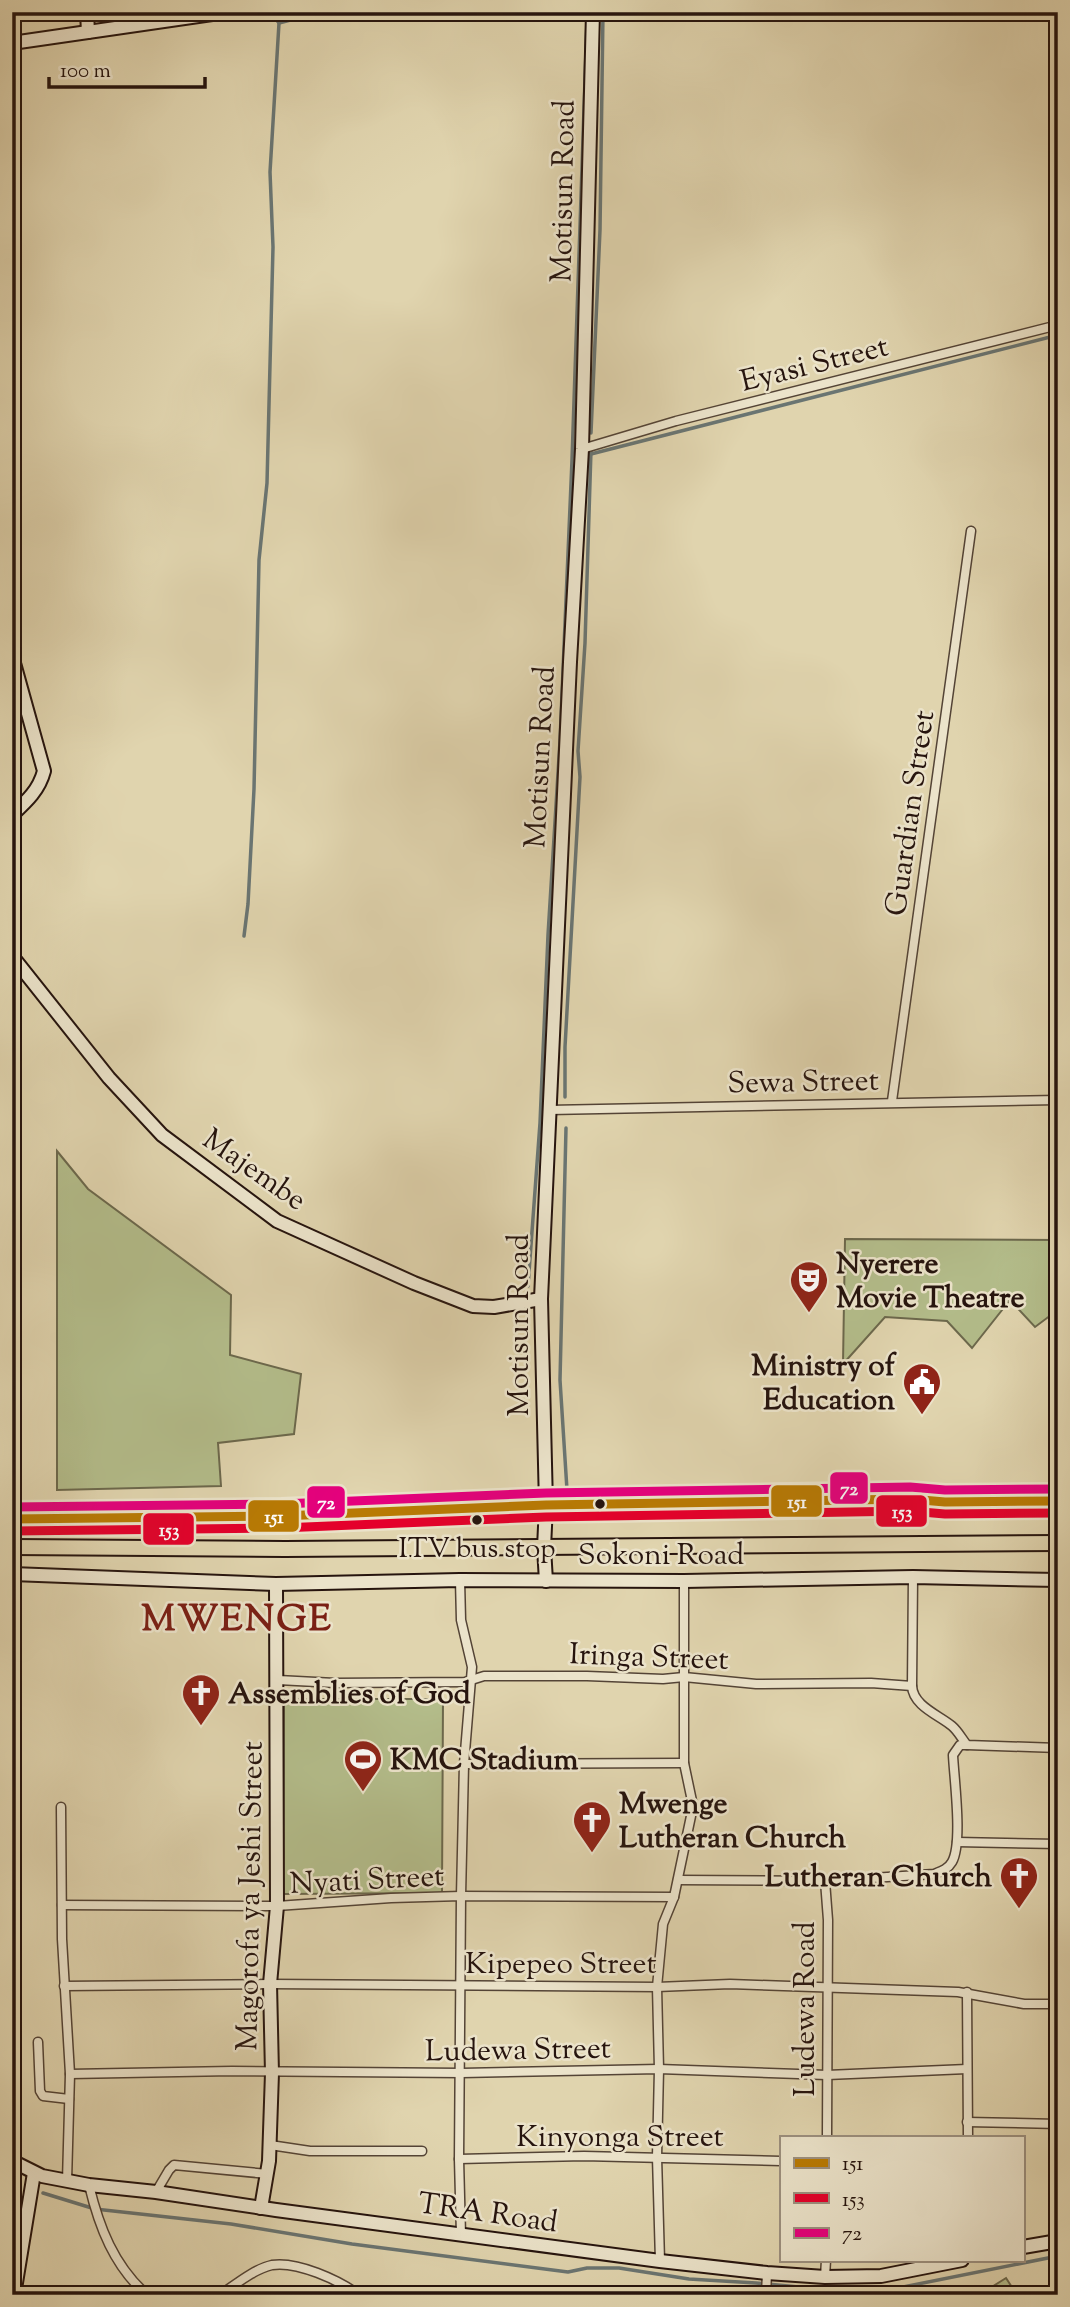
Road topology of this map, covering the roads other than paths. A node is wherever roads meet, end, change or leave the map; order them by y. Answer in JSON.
{"nodes":[{"id":1,"x":86,"y":12,"type":"edge"},
{"id":2,"x":226,"y":12,"type":"edge"},
{"id":3,"x":593,"y":12,"type":"edge"},
{"id":4,"x":184,"y":16,"type":"edge"},
{"id":5,"x":88,"y":32,"type":"junction"},
{"id":6,"x":12,"y":43,"type":"edge"},
{"id":7,"x":1058,"y":324,"type":"edge"},
{"id":8,"x":582,"y":449,"type":"junction"},
{"id":9,"x":971,"y":531,"type":"dead end"},
{"id":10,"x":12,"y":656,"type":"edge"},
{"id":11,"x":12,"y":815,"type":"edge"},
{"id":12,"x":12,"y":956,"type":"edge"},
{"id":13,"x":1058,"y":1100,"type":"edge"},
{"id":14,"x":892,"y":1101,"type":"junction"},
{"id":15,"x":549,"y":1110,"type":"junction"},
{"id":16,"x":541,"y":1299,"type":"junction"},
{"id":17,"x":1058,"y":1501,"type":"edge"},
{"id":18,"x":546,"y":1505,"type":"junction"},
{"id":19,"x":12,"y":1520,"type":"edge"},
{"id":20,"x":1058,"y":1543,"type":"edge"},
{"id":21,"x":12,"y":1547,"type":"edge"},
{"id":22,"x":544,"y":1548,"type":"junction"},
{"id":23,"x":12,"y":1574,"type":"edge"},
{"id":24,"x":913,"y":1577,"type":"junction"},
{"id":25,"x":460,"y":1580,"type":"junction"},
{"id":26,"x":1058,"y":1580,"type":"edge"},
{"id":27,"x":546,"y":1581,"type":"junction"},
{"id":28,"x":684,"y":1581,"type":"junction"},
{"id":29,"x":276,"y":1584,"type":"junction"},
{"id":30,"x":684,"y":1677,"type":"junction"},
{"id":31,"x":278,"y":1680,"type":"junction"},
{"id":32,"x":469,"y":1682,"type":"junction"},
{"id":33,"x":912,"y":1686,"type":"junction"},
{"id":34,"x":967,"y":1745,"type":"junction"},
{"id":35,"x":1058,"y":1748,"type":"edge"},
{"id":36,"x":464,"y":1763,"type":"junction"},
{"id":37,"x":684,"y":1763,"type":"junction"},
{"id":38,"x":61,"y":1808,"type":"dead end"},
{"id":39,"x":957,"y":1842,"type":"junction"},
{"id":40,"x":1058,"y":1844,"type":"edge"},
{"id":41,"x":678,"y":1880,"type":"junction"},
{"id":42,"x":825,"y":1881,"type":"junction"},
{"id":43,"x":461,"y":1896,"type":"junction"},
{"id":44,"x":674,"y":1897,"type":"junction"},
{"id":45,"x":62,"y":1905,"type":"junction"},
{"id":46,"x":277,"y":1906,"type":"junction"},
{"id":47,"x":270,"y":1984,"type":"junction"},
{"id":48,"x":64,"y":1986,"type":"junction"},
{"id":49,"x":462,"y":1986,"type":"junction"},
{"id":50,"x":828,"y":1986,"type":"junction"},
{"id":51,"x":657,"y":1987,"type":"junction"},
{"id":52,"x":967,"y":1992,"type":"junction"},
{"id":53,"x":1058,"y":2004,"type":"edge"},
{"id":54,"x":38,"y":2042,"type":"dead end"},
{"id":55,"x":659,"y":2069,"type":"junction"},
{"id":56,"x":967,"y":2070,"type":"junction"},
{"id":57,"x":272,"y":2073,"type":"junction"},
{"id":58,"x":462,"y":2073,"type":"junction"},
{"id":59,"x":70,"y":2074,"type":"junction"},
{"id":60,"x":827,"y":2075,"type":"junction"},
{"id":61,"x":69,"y":2099,"type":"junction"},
{"id":62,"x":967,"y":2122,"type":"junction"},
{"id":63,"x":1058,"y":2124,"type":"edge"},
{"id":64,"x":827,"y":2136,"type":"edge"},
{"id":65,"x":968,"y":2136,"type":"edge"},
{"id":66,"x":270,"y":2145,"type":"junction"},
{"id":67,"x":422,"y":2151,"type":"dead end"},
{"id":68,"x":657,"y":2157,"type":"junction"},
{"id":69,"x":459,"y":2159,"type":"junction"},
{"id":70,"x":12,"y":2161,"type":"edge"},
{"id":71,"x":780,"y":2161,"type":"edge"},
{"id":72,"x":34,"y":2173,"type":"junction"},
{"id":73,"x":268,"y":2174,"type":"junction"},
{"id":74,"x":67,"y":2182,"type":"junction"},
{"id":75,"x":89,"y":2185,"type":"junction"},
{"id":76,"x":156,"y":2192,"type":"junction"},
{"id":77,"x":261,"y":2208,"type":"junction"},
{"id":78,"x":461,"y":2235,"type":"junction"},
{"id":79,"x":1058,"y":2241,"type":"edge"},
{"id":80,"x":1024,"y":2247,"type":"edge"},
{"id":81,"x":660,"y":2261,"type":"junction"},
{"id":82,"x":826,"y":2262,"type":"edge"},
{"id":83,"x":952,"y":2262,"type":"edge"},
{"id":84,"x":767,"y":2273,"type":"junction"},
{"id":85,"x":825,"y":2277,"type":"junction"},
{"id":86,"x":14,"y":2295,"type":"edge"},
{"id":87,"x":147,"y":2295,"type":"edge"},
{"id":88,"x":220,"y":2295,"type":"edge"},
{"id":89,"x":359,"y":2295,"type":"edge"},
{"id":90,"x":766,"y":2295,"type":"edge"}],
"edges":[{"from":1,"to":5,"type":"street"},
{"from":2,"to":4,"type":"street"},
{"from":3,"to":8,"type":"street","name":"Motisun Road"},
{"from":4,"to":5,"type":"street"},
{"from":5,"to":6,"type":"street"},
{"from":7,"to":8,"type":"street","name":"Eyasi Street"},
{"from":8,"to":15,"type":"street","name":"Motisun Road"},
{"from":9,"to":14,"type":"street","name":"Guardian Street"},
{"from":10,"to":11,"type":"street"},
{"from":12,"to":16,"type":"street","name":"Majembe"},
{"from":13,"to":14,"type":"street","name":"Sewa Street"},
{"from":14,"to":15,"type":"street","name":"Sewa Street"},
{"from":15,"to":16,"type":"street","name":"Motisun Road"},
{"from":16,"to":18,"type":"street","name":"Motisun Road"},
{"from":17,"to":18,"type":"highway"},
{"from":18,"to":19,"type":"highway"},
{"from":18,"to":22,"type":"street","name":"Motisun Road"},
{"from":20,"to":22,"type":"highway"},
{"from":21,"to":22,"type":"highway"},
{"from":22,"to":27,"type":"street","name":"Motisun Road"},
{"from":23,"to":29,"type":"street","name":"Sokoni Road"},
{"from":24,"to":26,"type":"street","name":"Sokoni Road"},
{"from":24,"to":28,"type":"street","name":"Sokoni Road"},
{"from":24,"to":33,"type":"street"},
{"from":25,"to":27,"type":"street","name":"Sokoni Road"},
{"from":25,"to":29,"type":"street","name":"Sokoni Road"},
{"from":25,"to":32,"type":"street"},
{"from":27,"to":28,"type":"street","name":"Sokoni Road"},
{"from":28,"to":30,"type":"street"},
{"from":29,"to":31,"type":"street","name":"Magorofa ya Jeshi Street"},
{"from":30,"to":32,"type":"street","name":"Iringa Street"},
{"from":30,"to":33,"type":"street","name":"Iringa Street"},
{"from":30,"to":37,"type":"street"},
{"from":31,"to":32,"type":"street","name":"Iringa Street"},
{"from":31,"to":46,"type":"street","name":"Magorofa ya Jeshi Street"},
{"from":32,"to":36,"type":"street"},
{"from":33,"to":34,"type":"street"},
{"from":34,"to":35,"type":"street"},
{"from":34,"to":39,"type":"street"},
{"from":36,"to":37,"type":"street"},
{"from":36,"to":43,"type":"street"},
{"from":37,"to":41,"type":"street"},
{"from":38,"to":45,"type":"street"},
{"from":39,"to":40,"type":"street"},
{"from":39,"to":42,"type":"street"},
{"from":41,"to":42,"type":"street"},
{"from":41,"to":44,"type":"street"},
{"from":42,"to":50,"type":"street","name":"Ludewa Road"},
{"from":43,"to":44,"type":"street","name":"Nyati Street"},
{"from":43,"to":46,"type":"street","name":"Nyati Street"},
{"from":43,"to":49,"type":"street"},
{"from":44,"to":51,"type":"street"},
{"from":45,"to":46,"type":"street","name":"Nyati Street"},
{"from":45,"to":48,"type":"street"},
{"from":46,"to":47,"type":"street","name":"Magorofa ya Jeshi Street"},
{"from":47,"to":48,"type":"street","name":"Kipepeo Street"},
{"from":47,"to":49,"type":"street","name":"Kipepeo Street"},
{"from":47,"to":57,"type":"street","name":"Magorofa ya Jeshi Street"},
{"from":48,"to":59,"type":"street"},
{"from":49,"to":51,"type":"street","name":"Kipepeo Street"},
{"from":49,"to":58,"type":"street"},
{"from":50,"to":51,"type":"street","name":"Kipepeo Street"},
{"from":50,"to":52,"type":"street","name":"Kipepeo Street"},
{"from":50,"to":60,"type":"street","name":"Ludewa Road"},
{"from":51,"to":55,"type":"street"},
{"from":52,"to":53,"type":"street","name":"Kipepeo Street"},
{"from":52,"to":56,"type":"street"},
{"from":54,"to":61,"type":"street"},
{"from":55,"to":58,"type":"street","name":"Ludewa Street"},
{"from":55,"to":60,"type":"street","name":"Ludewa Street"},
{"from":55,"to":68,"type":"street"},
{"from":56,"to":60,"type":"street","name":"Ludewa Street"},
{"from":56,"to":62,"type":"street"},
{"from":57,"to":58,"type":"street","name":"Ludewa Street"},
{"from":57,"to":59,"type":"street","name":"Ludewa Street"},
{"from":57,"to":66,"type":"street","name":"Magorofa ya Jeshi Street"},
{"from":58,"to":69,"type":"street"},
{"from":59,"to":61,"type":"street"},
{"from":60,"to":64,"type":"street","name":"Ludewa Road"},
{"from":61,"to":74,"type":"street"},
{"from":62,"to":63,"type":"street"},
{"from":62,"to":65,"type":"street"},
{"from":66,"to":67,"type":"street"},
{"from":66,"to":73,"type":"street","name":"Magorofa ya Jeshi Street"},
{"from":68,"to":69,"type":"street","name":"Kinyonga Street"},
{"from":68,"to":71,"type":"street","name":"Kinyonga Street"},
{"from":68,"to":81,"type":"street"},
{"from":69,"to":78,"type":"street"},
{"from":70,"to":72,"type":"street","name":"TRA Road"},
{"from":72,"to":74,"type":"street","name":"TRA Road"},
{"from":72,"to":86,"type":"street"},
{"from":73,"to":76,"type":"street"},
{"from":73,"to":77,"type":"street","name":"Magorofa ya Jeshi Street"},
{"from":74,"to":75,"type":"street","name":"TRA Road"},
{"from":75,"to":76,"type":"street","name":"TRA Road"},
{"from":75,"to":87,"type":"street"},
{"from":76,"to":77,"type":"street","name":"TRA Road"},
{"from":77,"to":78,"type":"street","name":"TRA Road"},
{"from":78,"to":81,"type":"street","name":"TRA Road"},
{"from":79,"to":80,"type":"street"},
{"from":81,"to":84,"type":"street","name":"TRA Road"},
{"from":82,"to":85,"type":"street"},
{"from":83,"to":85,"type":"street","name":"TRA Road"},
{"from":84,"to":85,"type":"street","name":"TRA Road"},
{"from":84,"to":90,"type":"street"},
{"from":88,"to":89,"type":"street"}]}
